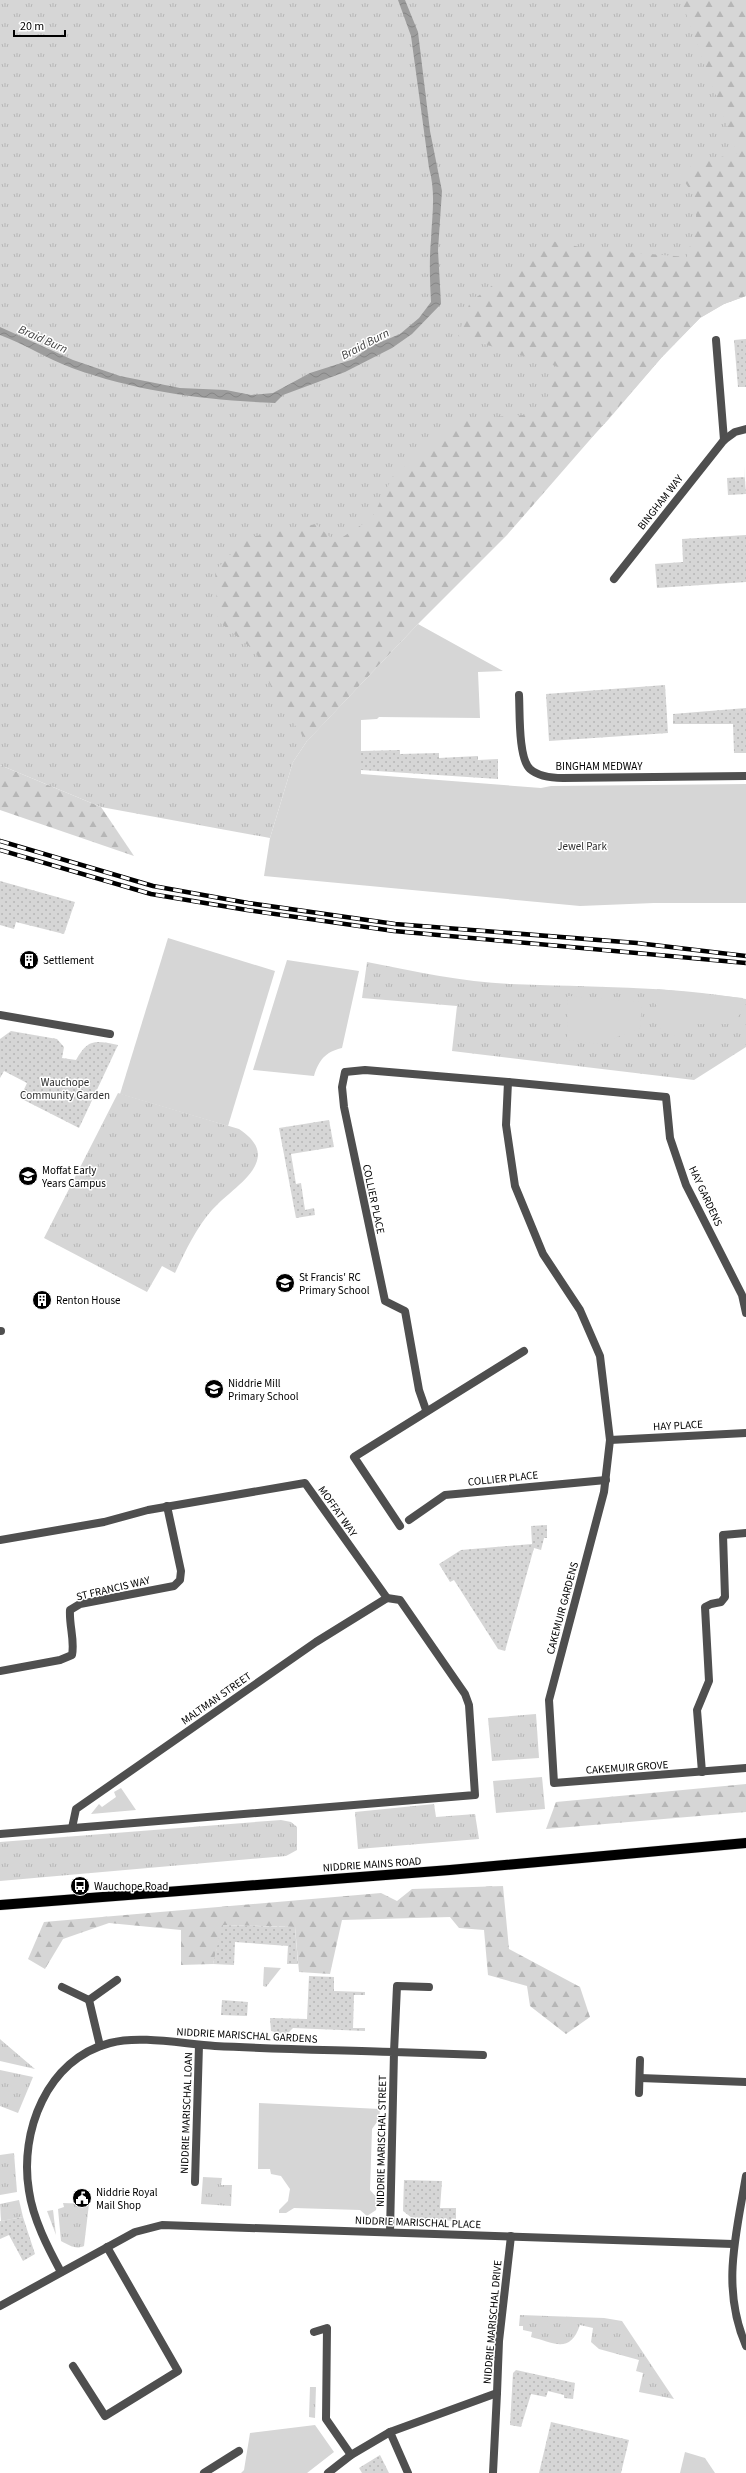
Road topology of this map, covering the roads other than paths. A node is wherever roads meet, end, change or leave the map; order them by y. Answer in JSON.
{"nodes":[{"id":1,"x":716,"y":340,"type":"dead end"},
{"id":2,"x":746,"y":428,"type":"edge"},
{"id":3,"x":724,"y":440,"type":"junction"},
{"id":4,"x":614,"y":579,"type":"dead end"},
{"id":5,"x":519,"y":695,"type":"dead end"},
{"id":6,"x":746,"y":776,"type":"edge"},
{"id":7,"x":0,"y":1015,"type":"edge"},
{"id":8,"x":110,"y":1034,"type":"dead end"},
{"id":9,"x":439,"y":1077,"type":"joint"},
{"id":10,"x":508,"y":1082,"type":"junction"},
{"id":11,"x":746,"y":1313,"type":"edge"},
{"id":12,"x":524,"y":1351,"type":"dead end"},
{"id":13,"x":426,"y":1410,"type":"junction"},
{"id":14,"x":746,"y":1433,"type":"edge"},
{"id":15,"x":610,"y":1440,"type":"junction"},
{"id":16,"x":606,"y":1480,"type":"junction"},
{"id":17,"x":167,"y":1506,"type":"junction"},
{"id":18,"x":409,"y":1520,"type":"dead end"},
{"id":19,"x":400,"y":1526,"type":"dead end"},
{"id":20,"x":746,"y":1533,"type":"edge"},
{"id":21,"x":0,"y":1540,"type":"edge"},
{"id":22,"x":386,"y":1598,"type":"junction"},
{"id":23,"x":0,"y":1671,"type":"edge"},
{"id":24,"x":746,"y":1768,"type":"edge"},
{"id":25,"x":702,"y":1772,"type":"junction"},
{"id":26,"x":554,"y":1783,"type":"joint"},
{"id":27,"x":72,"y":1828,"type":"junction"},
{"id":28,"x":0,"y":1834,"type":"edge"},
{"id":29,"x":746,"y":1843,"type":"edge"},
{"id":30,"x":0,"y":1905,"type":"edge"},
{"id":31,"x":117,"y":1980,"type":"dead end"},
{"id":32,"x":62,"y":1987,"type":"dead end"},
{"id":33,"x":429,"y":1987,"type":"dead end"},
{"id":34,"x":89,"y":2000,"type":"junction"},
{"id":35,"x":199,"y":2045,"type":"junction"},
{"id":36,"x":100,"y":2046,"type":"junction"},
{"id":37,"x":394,"y":2052,"type":"junction"},
{"id":38,"x":483,"y":2055,"type":"dead end"},
{"id":39,"x":640,"y":2060,"type":"dead end"},
{"id":40,"x":640,"y":2078,"type":"junction"},
{"id":41,"x":746,"y":2082,"type":"edge"},
{"id":42,"x":640,"y":2093,"type":"dead end"},
{"id":43,"x":746,"y":2176,"type":"edge"},
{"id":44,"x":195,"y":2182,"type":"dead end"},
{"id":45,"x":743,"y":2205,"type":"edge"},
{"id":46,"x":390,"y":2232,"type":"junction"},
{"id":47,"x":511,"y":2236,"type":"junction"},
{"id":48,"x":733,"y":2244,"type":"junction"},
{"id":49,"x":107,"y":2248,"type":"junction"},
{"id":50,"x":61,"y":2272,"type":"junction"},
{"id":51,"x":0,"y":2306,"type":"edge"},
{"id":52,"x":314,"y":2332,"type":"dead end"},
{"id":53,"x":746,"y":2346,"type":"edge"},
{"id":54,"x":73,"y":2366,"type":"dead end"},
{"id":55,"x":497,"y":2393,"type":"junction"},
{"id":56,"x":390,"y":2432,"type":"junction"},
{"id":57,"x":239,"y":2451,"type":"dead end"},
{"id":58,"x":351,"y":2455,"type":"junction"},
{"id":59,"x":204,"y":2473,"type":"edge"},
{"id":60,"x":328,"y":2473,"type":"edge"},
{"id":61,"x":408,"y":2473,"type":"edge"},
{"id":62,"x":493,"y":2473,"type":"edge"}],
"edges":[{"from":1,"to":3,"type":"street"},
{"from":2,"to":3,"type":"street","name":"BINGHAM WAY"},
{"from":3,"to":4,"type":"street","name":"BINGHAM WAY"},
{"from":5,"to":6,"type":"street","name":"BINGHAM MEDWAY"},
{"from":7,"to":8,"type":"street"},
{"from":9,"to":10,"type":"street","name":"HAY GARDENS"},
{"from":9,"to":13,"type":"street","name":"COLLIER PLACE"},
{"from":10,"to":11,"type":"street","name":"HAY GARDENS"},
{"from":10,"to":15,"type":"street"},
{"from":12,"to":13,"type":"street"},
{"from":13,"to":19,"type":"street"},
{"from":14,"to":15,"type":"street","name":"HAY PLACE"},
{"from":15,"to":16,"type":"street","name":"CAKEMUIR GARDENS"},
{"from":16,"to":18,"type":"street","name":"COLLIER PLACE"},
{"from":16,"to":26,"type":"street","name":"CAKEMUIR GARDENS"},
{"from":17,"to":21,"type":"street","name":"MOFFAT WAY"},
{"from":17,"to":22,"type":"street","name":"MOFFAT WAY"},
{"from":17,"to":23,"type":"street","name":"ST FRANCIS WAY"},
{"from":20,"to":25,"type":"street"},
{"from":22,"to":27,"type":"street","name":"MALTMAN STREET"},
{"from":22,"to":27,"type":"street"},
{"from":24,"to":25,"type":"street","name":"CAKEMUIR GROVE"},
{"from":25,"to":26,"type":"street","name":"CAKEMUIR GROVE"},
{"from":27,"to":28,"type":"street"},
{"from":29,"to":30,"type":"main road","name":"NIDDRIE MAINS ROAD"},
{"from":31,"to":34,"type":"street"},
{"from":32,"to":34,"type":"street"},
{"from":33,"to":37,"type":"street","name":"NIDDRIE MARISCHAL STREET"},
{"from":34,"to":36,"type":"street"},
{"from":35,"to":36,"type":"street","name":"NIDDRIE MARISCHAL GARDENS"},
{"from":35,"to":37,"type":"street","name":"NIDDRIE MARISCHAL GARDENS"},
{"from":35,"to":44,"type":"street","name":"NIDDRIE MARISCHAL LOAN"},
{"from":36,"to":50,"type":"street","name":"NIDDRIE MARISCHAL GARDENS"},
{"from":37,"to":38,"type":"street"},
{"from":37,"to":46,"type":"street","name":"NIDDRIE MARISCHAL STREET"},
{"from":39,"to":40,"type":"street"},
{"from":40,"to":41,"type":"street"},
{"from":40,"to":42,"type":"street"},
{"from":43,"to":45,"type":"street"},
{"from":45,"to":48,"type":"street"},
{"from":46,"to":47,"type":"street","name":"NIDDRIE MARISCHAL PLACE"},
{"from":46,"to":49,"type":"street","name":"NIDDRIE MARISCHAL PLACE"},
{"from":47,"to":48,"type":"street","name":"NIDDRIE MARISCHAL PLACE"},
{"from":47,"to":55,"type":"street","name":"NIDDRIE MARISCHAL DRIVE"},
{"from":48,"to":53,"type":"street"},
{"from":49,"to":50,"type":"street","name":"NIDDRIE MARISCHAL PLACE"},
{"from":49,"to":54,"type":"street"},
{"from":50,"to":51,"type":"street","name":"NIDDRIE MARISCHAL PLACE"},
{"from":52,"to":58,"type":"street"},
{"from":55,"to":56,"type":"street","name":"NIDDRIE MARISCHAL DRIVE"},
{"from":55,"to":62,"type":"street"},
{"from":56,"to":58,"type":"street","name":"NIDDRIE MARISCHAL DRIVE"},
{"from":56,"to":61,"type":"street"},
{"from":57,"to":59,"type":"street"},
{"from":58,"to":60,"type":"street","name":"NIDDRIE MARISCHAL DRIVE"}]}
